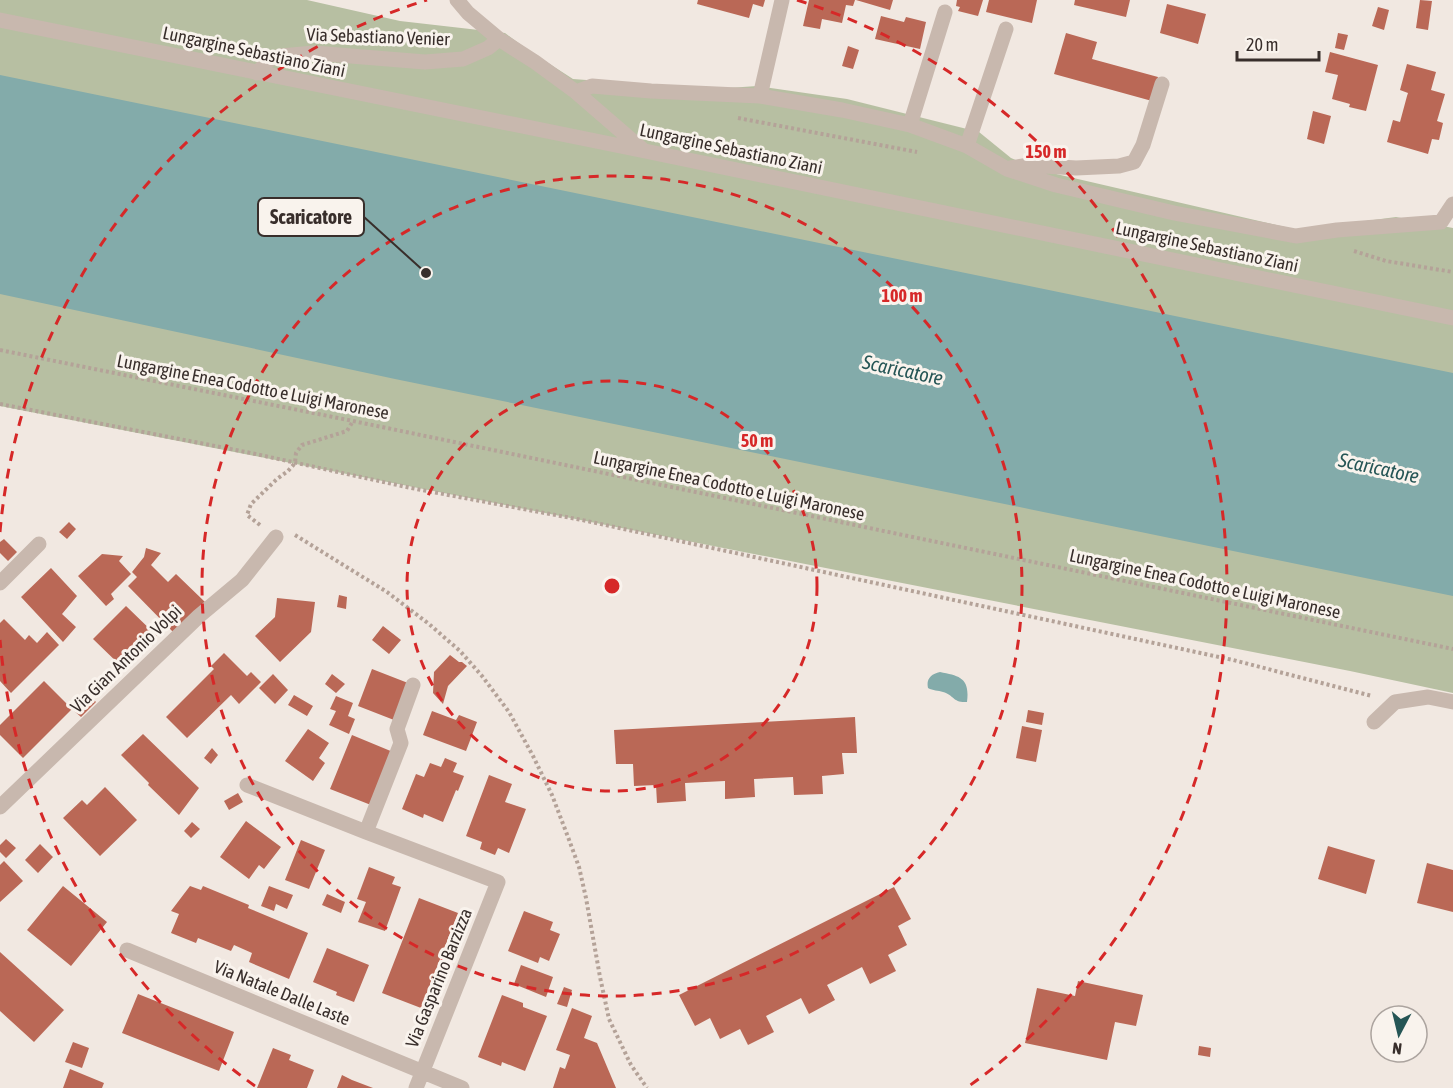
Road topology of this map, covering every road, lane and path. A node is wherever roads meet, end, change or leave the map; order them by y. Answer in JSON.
{"nodes":[{"id":1,"x":457,"y":0,"type":"edge"},
{"id":2,"x":782,"y":0,"type":"edge"},
{"id":3,"x":945,"y":12,"type":"dead end"},
{"id":4,"x":0,"y":20,"type":"edge"},
{"id":5,"x":1006,"y":29,"type":"dead end"},
{"id":6,"x":499,"y":39,"type":"junction"},
{"id":7,"x":257,"y":73,"type":"junction"},
{"id":8,"x":1162,"y":84,"type":"dead end"},
{"id":9,"x":576,"y":92,"type":"junction"},
{"id":10,"x":760,"y":96,"type":"junction"},
{"id":11,"x":738,"y":118,"type":"dead end"},
{"id":12,"x":910,"y":124,"type":"junction"},
{"id":13,"x":967,"y":146,"type":"junction"},
{"id":14,"x":645,"y":151,"type":"junction"},
{"id":15,"x":920,"y":153,"type":"dead end"},
{"id":16,"x":1007,"y":169,"type":"junction"},
{"id":17,"x":1453,"y":204,"type":"edge"},
{"id":18,"x":1315,"y":234,"type":"junction"},
{"id":19,"x":1453,"y":272,"type":"edge"},
{"id":20,"x":1453,"y":318,"type":"edge"},
{"id":21,"x":0,"y":350,"type":"edge"},
{"id":22,"x":0,"y":404,"type":"edge"},
{"id":23,"x":353,"y":421,"type":"junction"},
{"id":24,"x":295,"y":463,"type":"junction"},
{"id":25,"x":276,"y":537,"type":"junction"},
{"id":26,"x":39,"y":544,"type":"dead end"},
{"id":27,"x":0,"y":583,"type":"edge"},
{"id":28,"x":1453,"y":649,"type":"edge"},
{"id":29,"x":413,"y":685,"type":"dead end"},
{"id":30,"x":1395,"y":702,"type":"junction"},
{"id":31,"x":1453,"y":702,"type":"edge"},
{"id":32,"x":1374,"y":722,"type":"dead end"},
{"id":33,"x":247,"y":785,"type":"dead end"},
{"id":34,"x":0,"y":807,"type":"edge"},
{"id":35,"x":366,"y":832,"type":"junction"},
{"id":36,"x":127,"y":950,"type":"dead end"},
{"id":37,"x":422,"y":1073,"type":"junction"},
{"id":38,"x":416,"y":1088,"type":"edge"},
{"id":39,"x":462,"y":1088,"type":"edge"},
{"id":40,"x":647,"y":1088,"type":"edge"}],
"edges":[{"from":1,"to":6,"type":"street","name":"Via Sebastiano Venier"},
{"from":2,"to":10,"type":"street"},
{"from":3,"to":12,"type":"street"},
{"from":4,"to":7,"type":"street","name":"Lungargine Sebastiano Ziani"},
{"from":5,"to":13,"type":"street"},
{"from":6,"to":7,"type":"street","name":"Via Sebastiano Venier"},
{"from":6,"to":9,"type":"street","name":"Via Sebastiano Venier"},
{"from":7,"to":14,"type":"street","name":"Lungargine Sebastiano Ziani"},
{"from":8,"to":16,"type":"street"},
{"from":9,"to":10,"type":"street","name":"Lungargine Sebastiano Ziani"},
{"from":9,"to":14,"type":"street","name":"Via Sebastiano Venier"},
{"from":10,"to":12,"type":"street","name":"Lungargine Sebastiano Ziani"},
{"from":11,"to":15,"type":"path"},
{"from":12,"to":13,"type":"street","name":"Lungargine Sebastiano Ziani"},
{"from":13,"to":16,"type":"street","name":"Lungargine Sebastiano Ziani"},
{"from":14,"to":20,"type":"street","name":"Lungargine Sebastiano Ziani"},
{"from":16,"to":18,"type":"street","name":"Lungargine Sebastiano Ziani"},
{"from":17,"to":18,"type":"street","name":"Lungargine Sebastiano Ziani"},
{"from":18,"to":19,"type":"path"},
{"from":21,"to":23,"type":"path","name":"Lungargine Enea Codotto e Luigi Maronese"},
{"from":22,"to":24,"type":"path"},
{"from":23,"to":24,"type":"path"},
{"from":23,"to":28,"type":"path","name":"Lungargine Enea Codotto e Luigi Maronese"},
{"from":24,"to":25,"type":"path"},
{"from":24,"to":30,"type":"path"},
{"from":25,"to":34,"type":"street","name":"Via Gian Antonio Volpi"},
{"from":25,"to":40,"type":"path"},
{"from":26,"to":27,"type":"street"},
{"from":29,"to":35,"type":"street"},
{"from":30,"to":31,"type":"street"},
{"from":30,"to":32,"type":"street"},
{"from":33,"to":35,"type":"street"},
{"from":35,"to":37,"type":"street","name":"Via Gasparino Barzizza"},
{"from":36,"to":37,"type":"street","name":"Via Natale Dalle Laste"},
{"from":37,"to":38,"type":"street","name":"Via Gasparino Barzizza"},
{"from":37,"to":39,"type":"street","name":"Via Natale Dalle Laste"}]}
